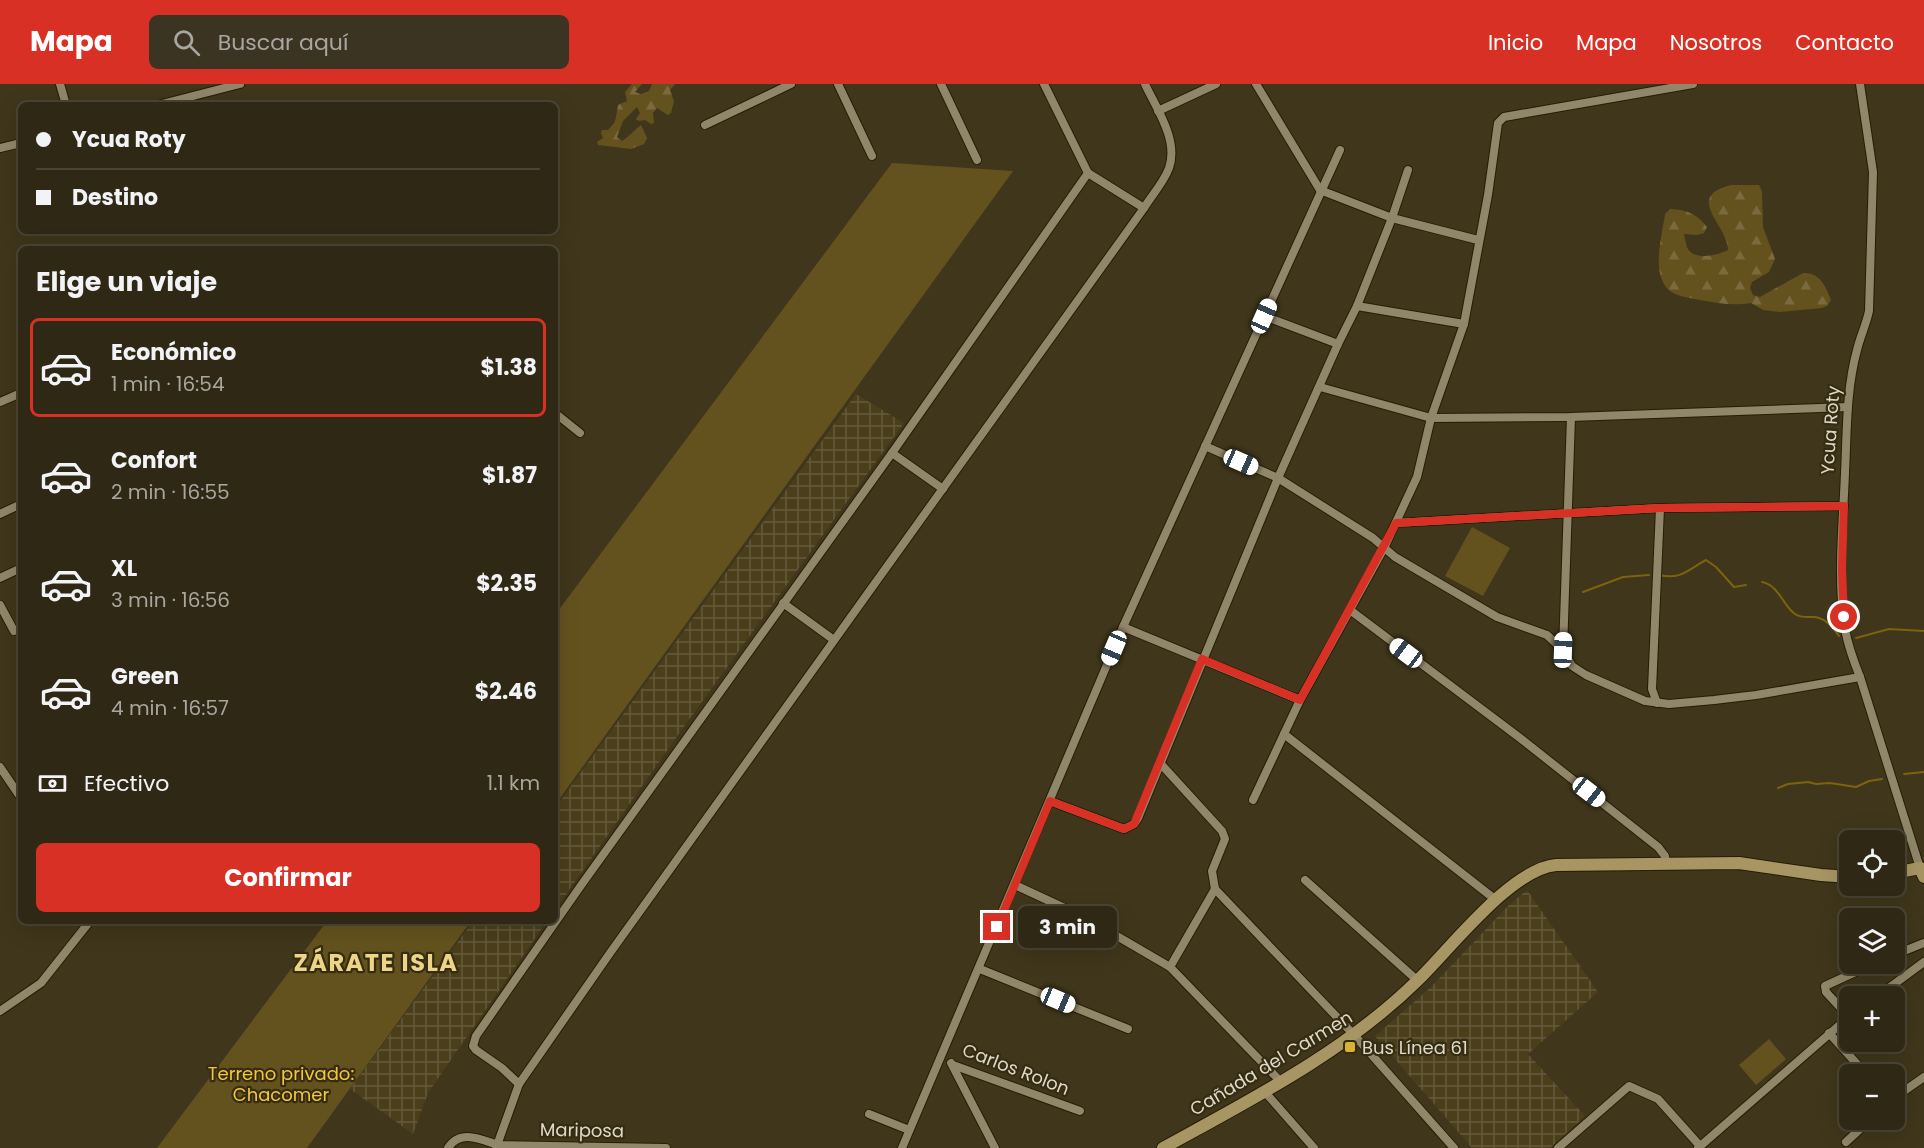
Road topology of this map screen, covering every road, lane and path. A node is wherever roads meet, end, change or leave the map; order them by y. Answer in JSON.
{"nodes":[{"id":1,"x":60,"y":84,"type":"edge"},
{"id":2,"x":240,"y":84,"type":"edge"},
{"id":3,"x":791,"y":84,"type":"edge"},
{"id":4,"x":838,"y":84,"type":"edge"},
{"id":5,"x":941,"y":84,"type":"edge"},
{"id":6,"x":1044,"y":84,"type":"edge"},
{"id":7,"x":1145,"y":84,"type":"edge"},
{"id":8,"x":1216,"y":84,"type":"edge"},
{"id":9,"x":1256,"y":84,"type":"edge"},
{"id":10,"x":1693,"y":84,"type":"edge"},
{"id":11,"x":1860,"y":84,"type":"edge"},
{"id":12,"x":65,"y":102,"type":"edge"},
{"id":13,"x":171,"y":102,"type":"edge"},
{"id":14,"x":1158,"y":111,"type":"junction"},
{"id":15,"x":705,"y":125,"type":"dead end"},
{"id":16,"x":18,"y":144,"type":"edge"},
{"id":17,"x":0,"y":148,"type":"edge"},
{"id":18,"x":1340,"y":150,"type":"dead end"},
{"id":19,"x":872,"y":156,"type":"dead end"},
{"id":20,"x":977,"y":160,"type":"dead end"},
{"id":21,"x":1408,"y":170,"type":"dead end"},
{"id":22,"x":1088,"y":173,"type":"junction"},
{"id":23,"x":1320,"y":190,"type":"junction"},
{"id":24,"x":1144,"y":208,"type":"junction"},
{"id":25,"x":1392,"y":218,"type":"junction"},
{"id":26,"x":1478,"y":240,"type":"junction"},
{"id":27,"x":1357,"y":306,"type":"junction"},
{"id":28,"x":1264,"y":316,"type":"junction"},
{"id":29,"x":1464,"y":324,"type":"junction"},
{"id":30,"x":1338,"y":344,"type":"junction"},
{"id":31,"x":1320,"y":387,"type":"junction"},
{"id":32,"x":18,"y":394,"type":"edge"},
{"id":33,"x":0,"y":402,"type":"edge"},
{"id":34,"x":1848,"y":407,"type":"junction"},
{"id":35,"x":558,"y":415,"type":"edge"},
{"id":36,"x":1571,"y":417,"type":"junction"},
{"id":37,"x":1431,"y":418,"type":"junction"},
{"id":38,"x":580,"y":433,"type":"dead end"},
{"id":39,"x":1205,"y":446,"type":"junction"},
{"id":40,"x":892,"y":453,"type":"junction"},
{"id":41,"x":1278,"y":478,"type":"junction"},
{"id":42,"x":943,"y":489,"type":"junction"},
{"id":43,"x":18,"y":505,"type":"edge"},
{"id":44,"x":1844,"y":506,"type":"junction"},
{"id":45,"x":1660,"y":508,"type":"junction"},
{"id":46,"x":1568,"y":513,"type":"junction"},
{"id":47,"x":0,"y":514,"type":"edge"},
{"id":48,"x":1396,"y":523,"type":"junction"},
{"id":49,"x":1384,"y":548,"type":"junction"},
{"id":50,"x":18,"y":570,"type":"edge"},
{"id":51,"x":0,"y":579,"type":"edge"},
{"id":52,"x":783,"y":603,"type":"junction"},
{"id":53,"x":0,"y":605,"type":"edge"},
{"id":54,"x":1350,"y":610,"type":"junction"},
{"id":55,"x":1123,"y":627,"type":"junction"},
{"id":56,"x":14,"y":631,"type":"dead end"},
{"id":57,"x":834,"y":640,"type":"junction"},
{"id":58,"x":1563,"y":650,"type":"junction"},
{"id":59,"x":1202,"y":659,"type":"junction"},
{"id":60,"x":1860,"y":677,"type":"junction"},
{"id":61,"x":1300,"y":700,"type":"junction"},
{"id":62,"x":1658,"y":703,"type":"junction"},
{"id":63,"x":1284,"y":734,"type":"junction"},
{"id":64,"x":1160,"y":763,"type":"junction"},
{"id":65,"x":0,"y":767,"type":"edge"},
{"id":66,"x":18,"y":794,"type":"edge"},
{"id":67,"x":1253,"y":800,"type":"dead end"},
{"id":68,"x":1050,"y":801,"type":"junction"},
{"id":69,"x":1666,"y":864,"type":"junction"},
{"id":70,"x":1923,"y":871,"type":"edge"},
{"id":71,"x":1905,"y":872,"type":"edge"},
{"id":72,"x":1839,"y":876,"type":"edge"},
{"id":73,"x":1305,"y":880,"type":"dead end"},
{"id":74,"x":1015,"y":885,"type":"junction"},
{"id":75,"x":1215,"y":889,"type":"junction"},
{"id":76,"x":1496,"y":900,"type":"junction"},
{"id":77,"x":558,"y":920,"type":"edge"},
{"id":78,"x":88,"y":924,"type":"edge"},
{"id":79,"x":555,"y":924,"type":"edge"},
{"id":80,"x":1924,"y":943,"type":"edge"},
{"id":81,"x":1905,"y":951,"type":"edge"},
{"id":82,"x":1924,"y":962,"type":"edge"},
{"id":83,"x":1170,"y":967,"type":"junction"},
{"id":84,"x":980,"y":969,"type":"junction"},
{"id":85,"x":1851,"y":974,"type":"edge"},
{"id":86,"x":1418,"y":981,"type":"junction"},
{"id":87,"x":1892,"y":986,"type":"edge"},
{"id":88,"x":1839,"y":1006,"type":"edge"},
{"id":89,"x":0,"y":1011,"type":"edge"},
{"id":90,"x":1839,"y":1025,"type":"edge"},
{"id":91,"x":1128,"y":1029,"type":"dead end"},
{"id":92,"x":1829,"y":1033,"type":"junction"},
{"id":93,"x":1355,"y":1036,"type":"junction"},
{"id":94,"x":943,"y":1055,"type":"junction"},
{"id":95,"x":1857,"y":1064,"type":"edge"},
{"id":96,"x":953,"y":1065,"type":"junction"},
{"id":97,"x":1924,"y":1077,"type":"edge"},
{"id":98,"x":1281,"y":1082,"type":"junction"},
{"id":99,"x":519,"y":1084,"type":"junction"},
{"id":100,"x":1905,"y":1090,"type":"edge"},
{"id":101,"x":1265,"y":1092,"type":"junction"},
{"id":102,"x":1080,"y":1111,"type":"dead end"},
{"id":103,"x":869,"y":1114,"type":"dead end"},
{"id":104,"x":909,"y":1130,"type":"junction"},
{"id":105,"x":1859,"y":1130,"type":"edge"},
{"id":106,"x":1846,"y":1142,"type":"dead end"},
{"id":107,"x":497,"y":1146,"type":"edge"},
{"id":108,"x":1172,"y":1146,"type":"edge"},
{"id":109,"x":448,"y":1147,"type":"edge"},
{"id":110,"x":1699,"y":1147,"type":"edge"},
{"id":111,"x":666,"y":1148,"type":"edge"},
{"id":112,"x":902,"y":1148,"type":"edge"},
{"id":113,"x":995,"y":1148,"type":"edge"},
{"id":114,"x":1314,"y":1148,"type":"edge"},
{"id":115,"x":1454,"y":1148,"type":"edge"},
{"id":116,"x":1558,"y":1148,"type":"edge"}],
"edges":[{"from":1,"to":12,"type":"street"},
{"from":2,"to":13,"type":"street"},
{"from":3,"to":15,"type":"street"},
{"from":4,"to":19,"type":"street"},
{"from":5,"to":20,"type":"street"},
{"from":6,"to":22,"type":"street"},
{"from":7,"to":14,"type":"street"},
{"from":8,"to":14,"type":"street"},
{"from":9,"to":23,"type":"street"},
{"from":10,"to":26,"type":"street"},
{"from":11,"to":34,"type":"street","name":"Ycua Roty"},
{"from":14,"to":24,"type":"street"},
{"from":16,"to":17,"type":"street"},
{"from":18,"to":23,"type":"street"},
{"from":21,"to":25,"type":"street"},
{"from":22,"to":24,"type":"street"},
{"from":22,"to":40,"type":"street"},
{"from":23,"to":25,"type":"street"},
{"from":23,"to":28,"type":"street"},
{"from":24,"to":42,"type":"street"},
{"from":25,"to":26,"type":"street"},
{"from":25,"to":27,"type":"street"},
{"from":26,"to":29,"type":"street"},
{"from":27,"to":29,"type":"street"},
{"from":27,"to":30,"type":"street"},
{"from":28,"to":30,"type":"street"},
{"from":28,"to":39,"type":"street"},
{"from":29,"to":37,"type":"street"},
{"from":30,"to":31,"type":"street"},
{"from":31,"to":37,"type":"street"},
{"from":31,"to":41,"type":"street"},
{"from":32,"to":33,"type":"street"},
{"from":34,"to":36,"type":"street"},
{"from":34,"to":44,"type":"street","name":"Ycua Roty"},
{"from":35,"to":38,"type":"street"},
{"from":36,"to":37,"type":"street"},
{"from":36,"to":46,"type":"street"},
{"from":37,"to":48,"type":"street"},
{"from":39,"to":41,"type":"street"},
{"from":39,"to":55,"type":"street"},
{"from":40,"to":42,"type":"street"},
{"from":40,"to":52,"type":"street"},
{"from":41,"to":49,"type":"street"},
{"from":41,"to":59,"type":"street"},
{"from":42,"to":57,"type":"street"},
{"from":43,"to":47,"type":"street"},
{"from":44,"to":45,"type":"street"},
{"from":44,"to":60,"type":"street","name":"Ycua Roty"},
{"from":45,"to":46,"type":"street"},
{"from":45,"to":62,"type":"street"},
{"from":46,"to":48,"type":"street"},
{"from":46,"to":58,"type":"street"},
{"from":48,"to":49,"type":"street"},
{"from":49,"to":54,"type":"street"},
{"from":49,"to":58,"type":"street"},
{"from":50,"to":51,"type":"street"},
{"from":52,"to":57,"type":"street"},
{"from":52,"to":77,"type":"street"},
{"from":53,"to":56,"type":"street"},
{"from":54,"to":61,"type":"street"},
{"from":54,"to":69,"type":"street"},
{"from":55,"to":59,"type":"street"},
{"from":55,"to":68,"type":"street"},
{"from":57,"to":99,"type":"street"},
{"from":58,"to":62,"type":"street"},
{"from":59,"to":61,"type":"street"},
{"from":59,"to":64,"type":"street"},
{"from":60,"to":62,"type":"street"},
{"from":60,"to":70,"type":"street","name":"Ycua Roty"},
{"from":61,"to":63,"type":"street"},
{"from":63,"to":67,"type":"street"},
{"from":63,"to":76,"type":"street"},
{"from":64,"to":68,"type":"street"},
{"from":64,"to":75,"type":"street"},
{"from":65,"to":66,"type":"street"},
{"from":68,"to":74,"type":"street"},
{"from":69,"to":72,"type":"street","name":"Cañada del Carmen"},
{"from":69,"to":76,"type":"street","name":"Cañada del Carmen"},
{"from":70,"to":71,"type":"street"},
{"from":73,"to":86,"type":"street"},
{"from":74,"to":83,"type":"street"},
{"from":74,"to":84,"type":"street"},
{"from":75,"to":83,"type":"street"},
{"from":75,"to":93,"type":"street"},
{"from":76,"to":86,"type":"street","name":"Cañada del Carmen"},
{"from":78,"to":89,"type":"street"},
{"from":79,"to":99,"type":"street"},
{"from":80,"to":81,"type":"street"},
{"from":82,"to":87,"type":"street"},
{"from":83,"to":98,"type":"street"},
{"from":84,"to":91,"type":"street"},
{"from":84,"to":94,"type":"street"},
{"from":85,"to":88,"type":"street"},
{"from":86,"to":93,"type":"street","name":"Cañada del Carmen"},
{"from":90,"to":92,"type":"street"},
{"from":92,"to":95,"type":"street"},
{"from":92,"to":110,"type":"street"},
{"from":93,"to":98,"type":"street","name":"Cañada del Carmen"},
{"from":93,"to":115,"type":"street"},
{"from":94,"to":96,"type":"street","name":"Carlos Rolon"},
{"from":94,"to":104,"type":"street"},
{"from":96,"to":102,"type":"street","name":"Carlos Rolon"},
{"from":96,"to":113,"type":"street"},
{"from":97,"to":100,"type":"street"},
{"from":98,"to":101,"type":"street","name":"Cañada del Carmen"},
{"from":99,"to":107,"type":"street"},
{"from":101,"to":108,"type":"street","name":"Cañada del Carmen"},
{"from":101,"to":114,"type":"street"},
{"from":103,"to":104,"type":"street"},
{"from":104,"to":112,"type":"street"},
{"from":105,"to":106,"type":"street"},
{"from":107,"to":109,"type":"street","name":"Mariposa"},
{"from":107,"to":111,"type":"street","name":"Mariposa"},
{"from":110,"to":116,"type":"street"}]}
